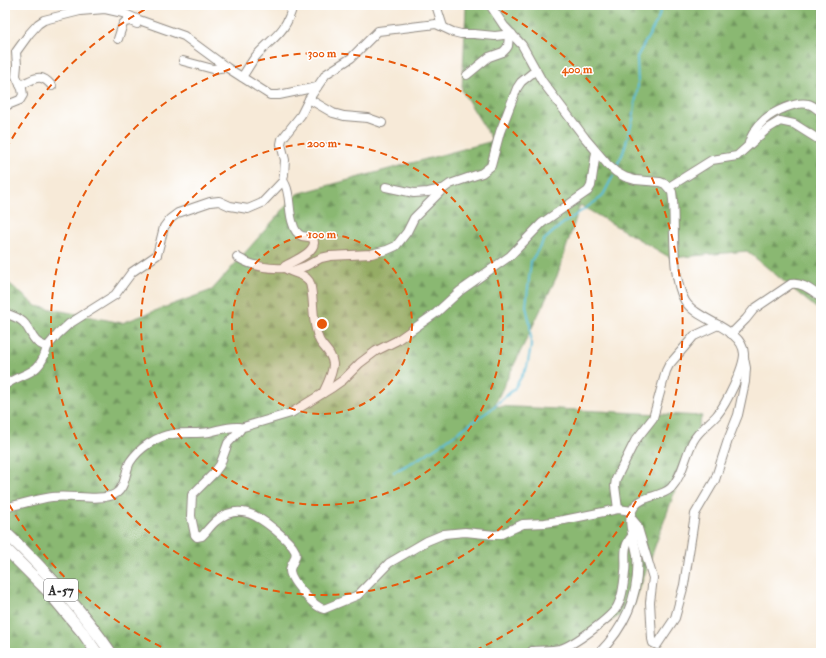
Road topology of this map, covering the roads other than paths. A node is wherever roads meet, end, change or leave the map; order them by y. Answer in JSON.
{"nodes":[{"id":1,"x":293,"y":5,"type":"edge"},
{"id":2,"x":436,"y":5,"type":"edge"},
{"id":3,"x":490,"y":5,"type":"edge"},
{"id":4,"x":444,"y":27,"type":"junction"},
{"id":5,"x":169,"y":30,"type":"junction"},
{"id":6,"x":510,"y":34,"type":"junction"},
{"id":7,"x":118,"y":39,"type":"dead end"},
{"id":8,"x":183,"y":61,"type":"dead end"},
{"id":9,"x":226,"y":66,"type":"junction"},
{"id":10,"x":536,"y":70,"type":"junction"},
{"id":11,"x":467,"y":75,"type":"dead end"},
{"id":12,"x":242,"y":77,"type":"junction"},
{"id":13,"x":20,"y":85,"type":"junction"},
{"id":14,"x":52,"y":86,"type":"dead end"},
{"id":15,"x":317,"y":87,"type":"junction"},
{"id":16,"x":309,"y":99,"type":"junction"},
{"id":17,"x":5,"y":106,"type":"edge"},
{"id":18,"x":821,"y":112,"type":"edge"},
{"id":19,"x":382,"y":123,"type":"dead end"},
{"id":20,"x":821,"y":141,"type":"edge"},
{"id":21,"x":748,"y":146,"type":"junction"},
{"id":22,"x":596,"y":152,"type":"junction"},
{"id":23,"x":283,"y":181,"type":"junction"},
{"id":24,"x":386,"y":187,"type":"dead end"},
{"id":25,"x":669,"y":187,"type":"junction"},
{"id":26,"x":443,"y":189,"type":"junction"},
{"id":27,"x":237,"y":257,"type":"dead end"},
{"id":28,"x":289,"y":270,"type":"junction"},
{"id":29,"x":821,"y":297,"type":"edge"},
{"id":30,"x":5,"y":313,"type":"edge"},
{"id":31,"x":718,"y":326,"type":"junction"},
{"id":32,"x":731,"y":334,"type":"junction"},
{"id":33,"x":47,"y":347,"type":"junction"},
{"id":34,"x":744,"y":356,"type":"junction"},
{"id":35,"x":5,"y":385,"type":"edge"},
{"id":36,"x":323,"y":392,"type":"junction"},
{"id":37,"x":240,"y":428,"type":"junction"},
{"id":38,"x":5,"y":504,"type":"edge"},
{"id":39,"x":618,"y":509,"type":"junction"},
{"id":40,"x":632,"y":514,"type":"junction"},
{"id":41,"x":5,"y":532,"type":"edge"},
{"id":42,"x":633,"y":535,"type":"junction"},
{"id":43,"x":5,"y":548,"type":"edge"},
{"id":44,"x":97,"y":653,"type":"edge"},
{"id":45,"x":111,"y":653,"type":"edge"},
{"id":46,"x":530,"y":653,"type":"edge"},
{"id":47,"x":599,"y":653,"type":"edge"}],
"edges":[{"from":1,"to":12,"type":"street"},
{"from":2,"to":4,"type":"street"},
{"from":3,"to":6,"type":"street"},
{"from":4,"to":6,"type":"street"},
{"from":4,"to":15,"type":"street"},
{"from":5,"to":7,"type":"street"},
{"from":5,"to":9,"type":"street"},
{"from":5,"to":13,"type":"street"},
{"from":6,"to":10,"type":"street"},
{"from":6,"to":11,"type":"street"},
{"from":8,"to":9,"type":"street"},
{"from":9,"to":12,"type":"street"},
{"from":10,"to":22,"type":"street"},
{"from":10,"to":26,"type":"street"},
{"from":12,"to":15,"type":"street"},
{"from":13,"to":14,"type":"street"},
{"from":13,"to":17,"type":"street"},
{"from":15,"to":16,"type":"street"},
{"from":16,"to":19,"type":"street"},
{"from":16,"to":23,"type":"street"},
{"from":18,"to":21,"type":"street"},
{"from":20,"to":21,"type":"street"},
{"from":21,"to":25,"type":"street"},
{"from":22,"to":25,"type":"street"},
{"from":22,"to":36,"type":"street"},
{"from":23,"to":28,"type":"street"},
{"from":23,"to":33,"type":"street"},
{"from":24,"to":26,"type":"street"},
{"from":25,"to":31,"type":"street"},
{"from":26,"to":28,"type":"street"},
{"from":27,"to":28,"type":"street"},
{"from":28,"to":36,"type":"street"},
{"from":29,"to":32,"type":"street"},
{"from":30,"to":33,"type":"street"},
{"from":31,"to":32,"type":"street"},
{"from":31,"to":39,"type":"street"},
{"from":32,"to":34,"type":"street"},
{"from":33,"to":35,"type":"street"},
{"from":34,"to":40,"type":"street"},
{"from":34,"to":40,"type":"street"},
{"from":36,"to":37,"type":"street"},
{"from":37,"to":38,"type":"street"},
{"from":37,"to":39,"type":"street"},
{"from":39,"to":40,"type":"street"},
{"from":40,"to":42,"type":"street"},
{"from":41,"to":45,"type":"highway","number":"A-57"},
{"from":42,"to":46,"type":"street"},
{"from":42,"to":47,"type":"street"},
{"from":43,"to":44,"type":"highway","number":"A-57"}]}
